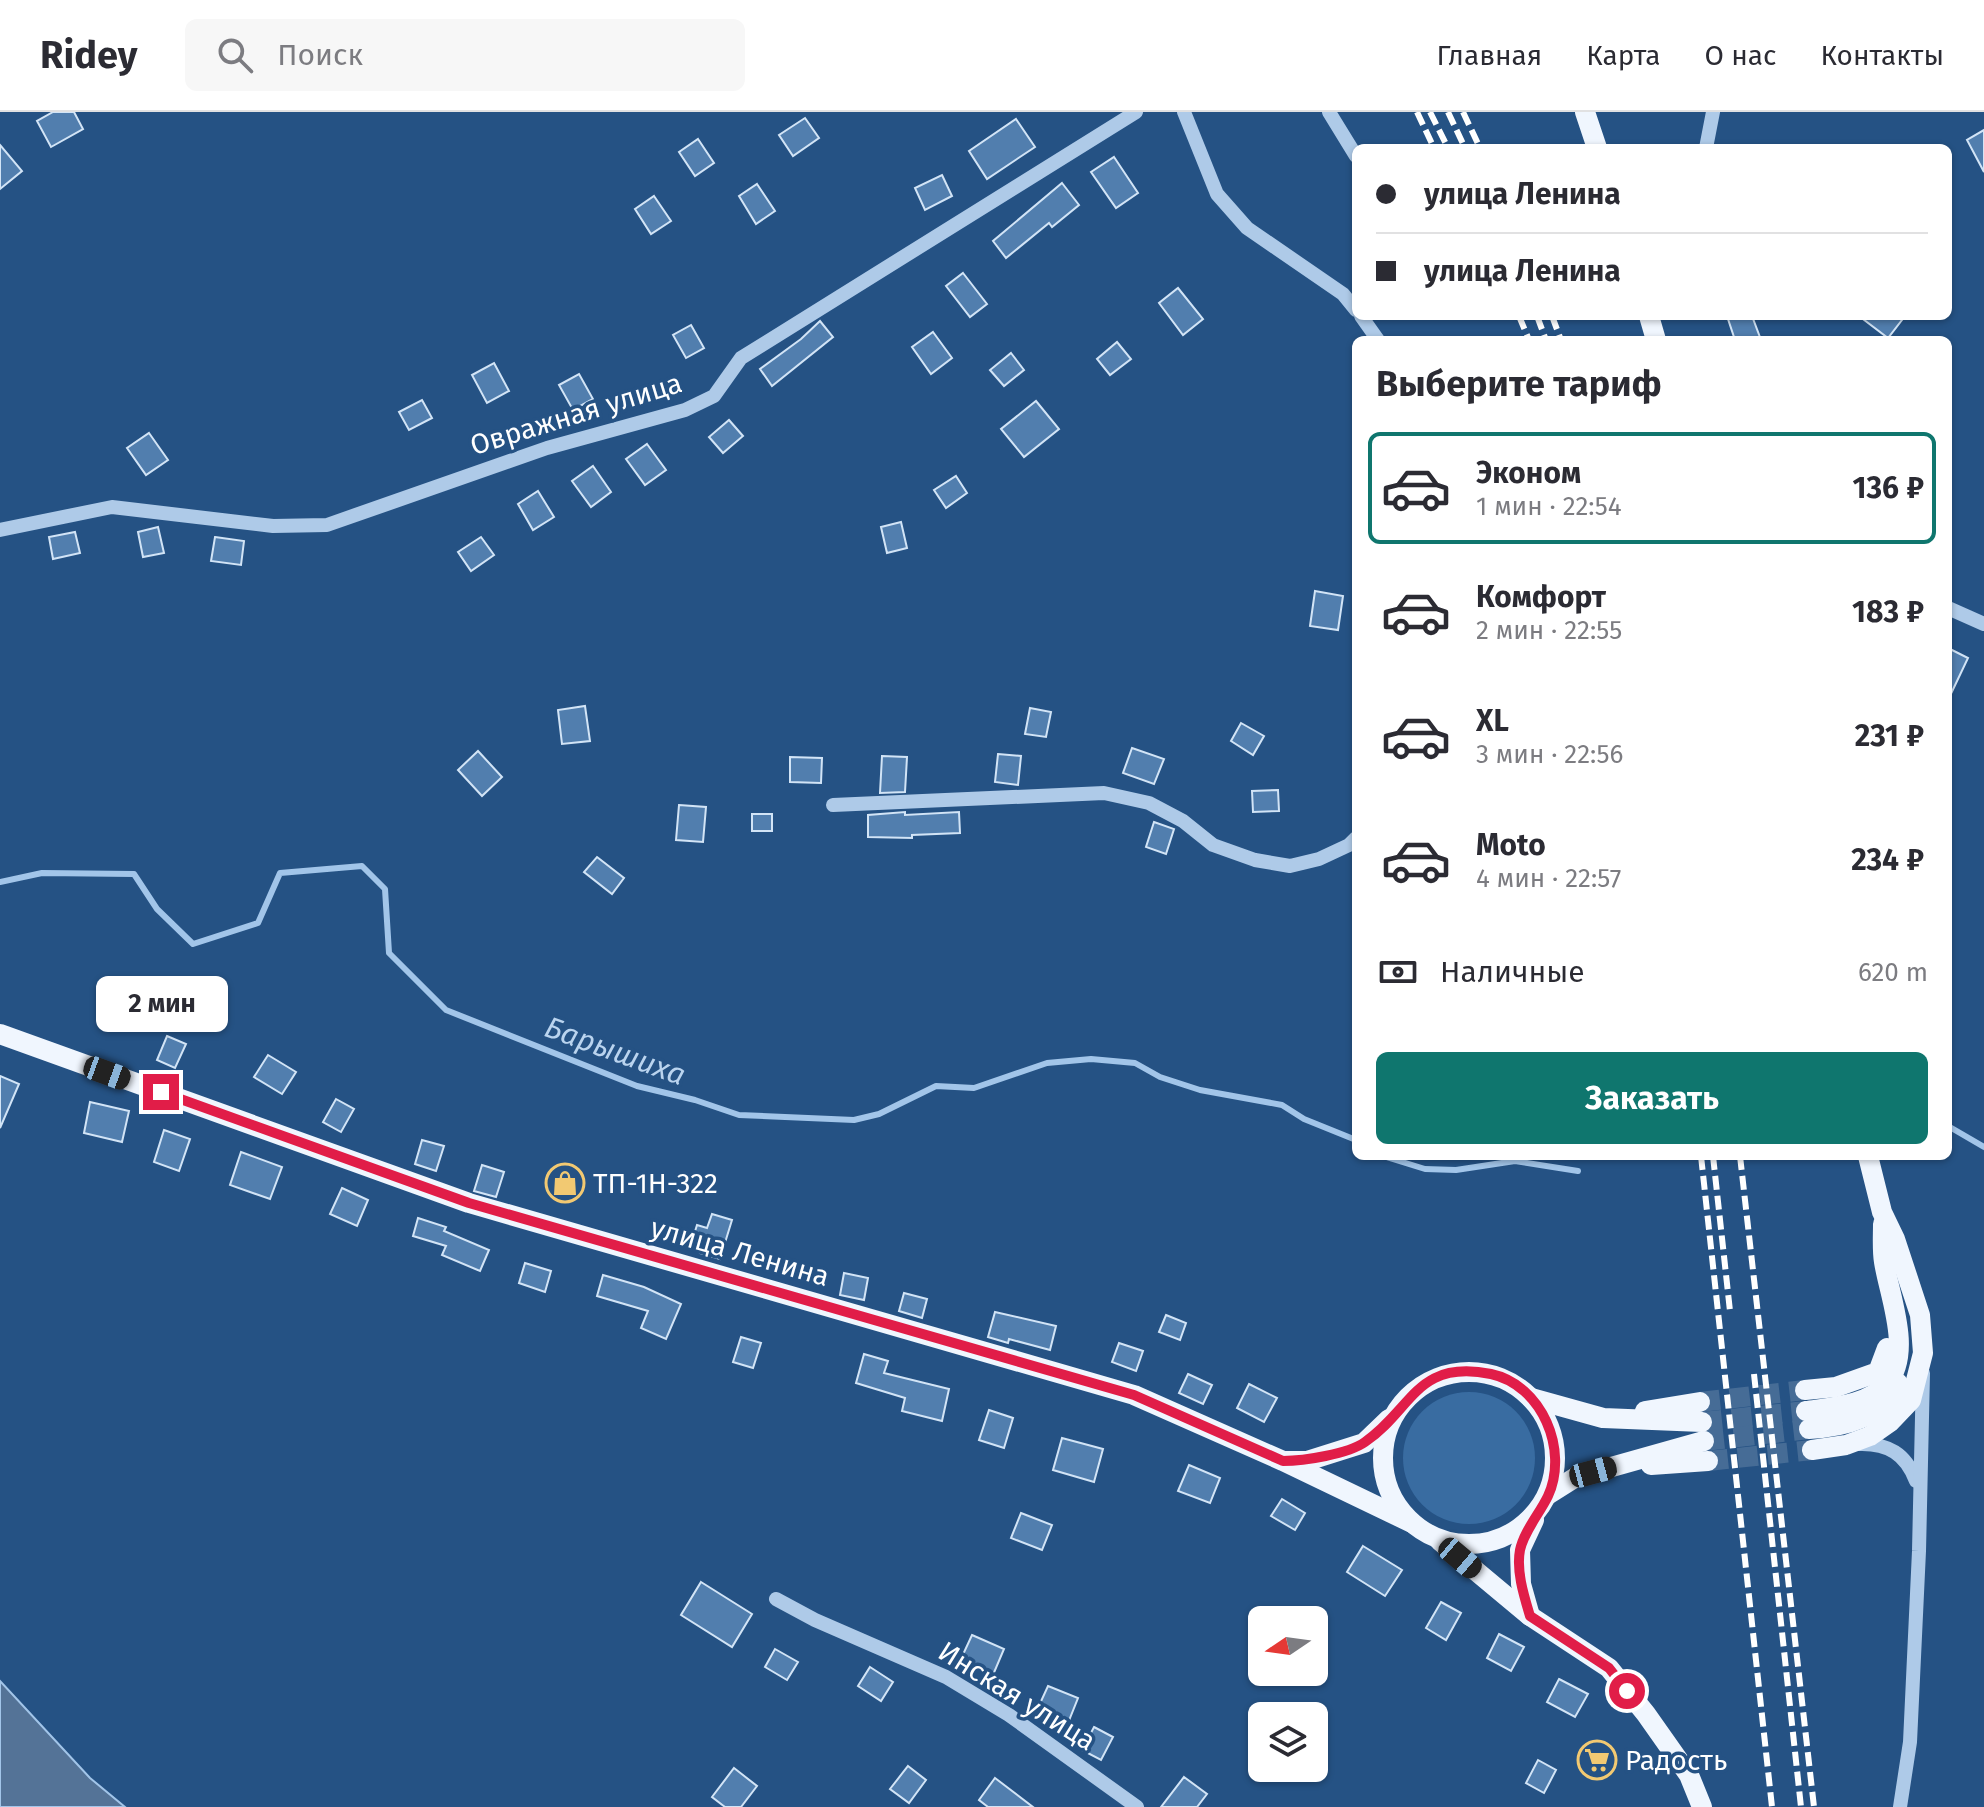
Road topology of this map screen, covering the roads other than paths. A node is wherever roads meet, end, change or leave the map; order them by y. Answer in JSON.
{"nodes":[{"id":1,"x":1136,"y":112,"type":"edge"},
{"id":2,"x":1184,"y":112,"type":"edge"},
{"id":3,"x":1329,"y":112,"type":"edge"},
{"id":4,"x":1585,"y":112,"type":"edge"},
{"id":5,"x":1713,"y":112,"type":"edge"},
{"id":6,"x":1596,"y":144,"type":"edge"},
{"id":7,"x":1707,"y":144,"type":"edge"},
{"id":8,"x":1352,"y":149,"type":"edge"},
{"id":9,"x":1352,"y":305,"type":"edge"},
{"id":10,"x":1364,"y":320,"type":"edge"},
{"id":11,"x":1376,"y":336,"type":"edge"},
{"id":12,"x":0,"y":530,"type":"edge"},
{"id":13,"x":1952,"y":610,"type":"edge"},
{"id":14,"x":1984,"y":624,"type":"edge"},
{"id":15,"x":833,"y":805,"type":"dead end"},
{"id":16,"x":1352,"y":842,"type":"edge"},
{"id":17,"x":0,"y":1034,"type":"edge"},
{"id":18,"x":1869,"y":1160,"type":"edge"},
{"id":19,"x":1882,"y":1212,"type":"junction"},
{"id":20,"x":1895,"y":1239,"type":"junction"},
{"id":21,"x":1923,"y":1353,"type":"junction"},
{"id":22,"x":1531,"y":1398,"type":"junction"},
{"id":23,"x":1395,"y":1413,"type":"junction"},
{"id":24,"x":1808,"y":1420,"type":"junction"},
{"id":25,"x":1846,"y":1445,"type":"junction"},
{"id":26,"x":1283,"y":1461,"type":"junction"},
{"id":27,"x":1919,"y":1489,"type":"junction"},
{"id":28,"x":1544,"y":1502,"type":"junction"},
{"id":29,"x":1412,"y":1523,"type":"junction"},
{"id":30,"x":1436,"y":1539,"type":"junction"},
{"id":31,"x":776,"y":1599,"type":"dead end"},
{"id":32,"x":1530,"y":1616,"type":"junction"},
{"id":33,"x":1137,"y":1807,"type":"edge"},
{"id":34,"x":1702,"y":1807,"type":"edge"},
{"id":35,"x":1900,"y":1807,"type":"edge"}],
"edges":[{"from":1,"to":12,"type":"street","name":"Овражная улица"},
{"from":2,"to":9,"type":"street"},
{"from":3,"to":8,"type":"street"},
{"from":4,"to":6,"type":"main road"},
{"from":5,"to":7,"type":"street"},
{"from":10,"to":11,"type":"street"},
{"from":13,"to":14,"type":"street"},
{"from":15,"to":16,"type":"street"},
{"from":17,"to":26,"type":"main road","name":"улица Ленина"},
{"from":18,"to":19,"type":"main road"},
{"from":19,"to":20,"type":"main road"},
{"from":19,"to":24,"type":"main road"},
{"from":20,"to":21,"type":"main road"},
{"from":20,"to":24,"type":"main road"},
{"from":21,"to":25,"type":"main road"},
{"from":21,"to":27,"type":"street"},
{"from":22,"to":23,"type":"main road"},
{"from":22,"to":28,"type":"main road"},
{"from":22,"to":28,"type":"main road"},
{"from":23,"to":26,"type":"main road"},
{"from":23,"to":29,"type":"main road"},
{"from":24,"to":25,"type":"main road"},
{"from":25,"to":27,"type":"street"},
{"from":26,"to":29,"type":"main road","name":"улица Ленина"},
{"from":27,"to":35,"type":"street"},
{"from":28,"to":30,"type":"main road"},
{"from":28,"to":32,"type":"main road"},
{"from":29,"to":30,"type":"main road"},
{"from":30,"to":32,"type":"main road"},
{"from":31,"to":33,"type":"street","name":"Инская улица"},
{"from":32,"to":34,"type":"main road"}]}
